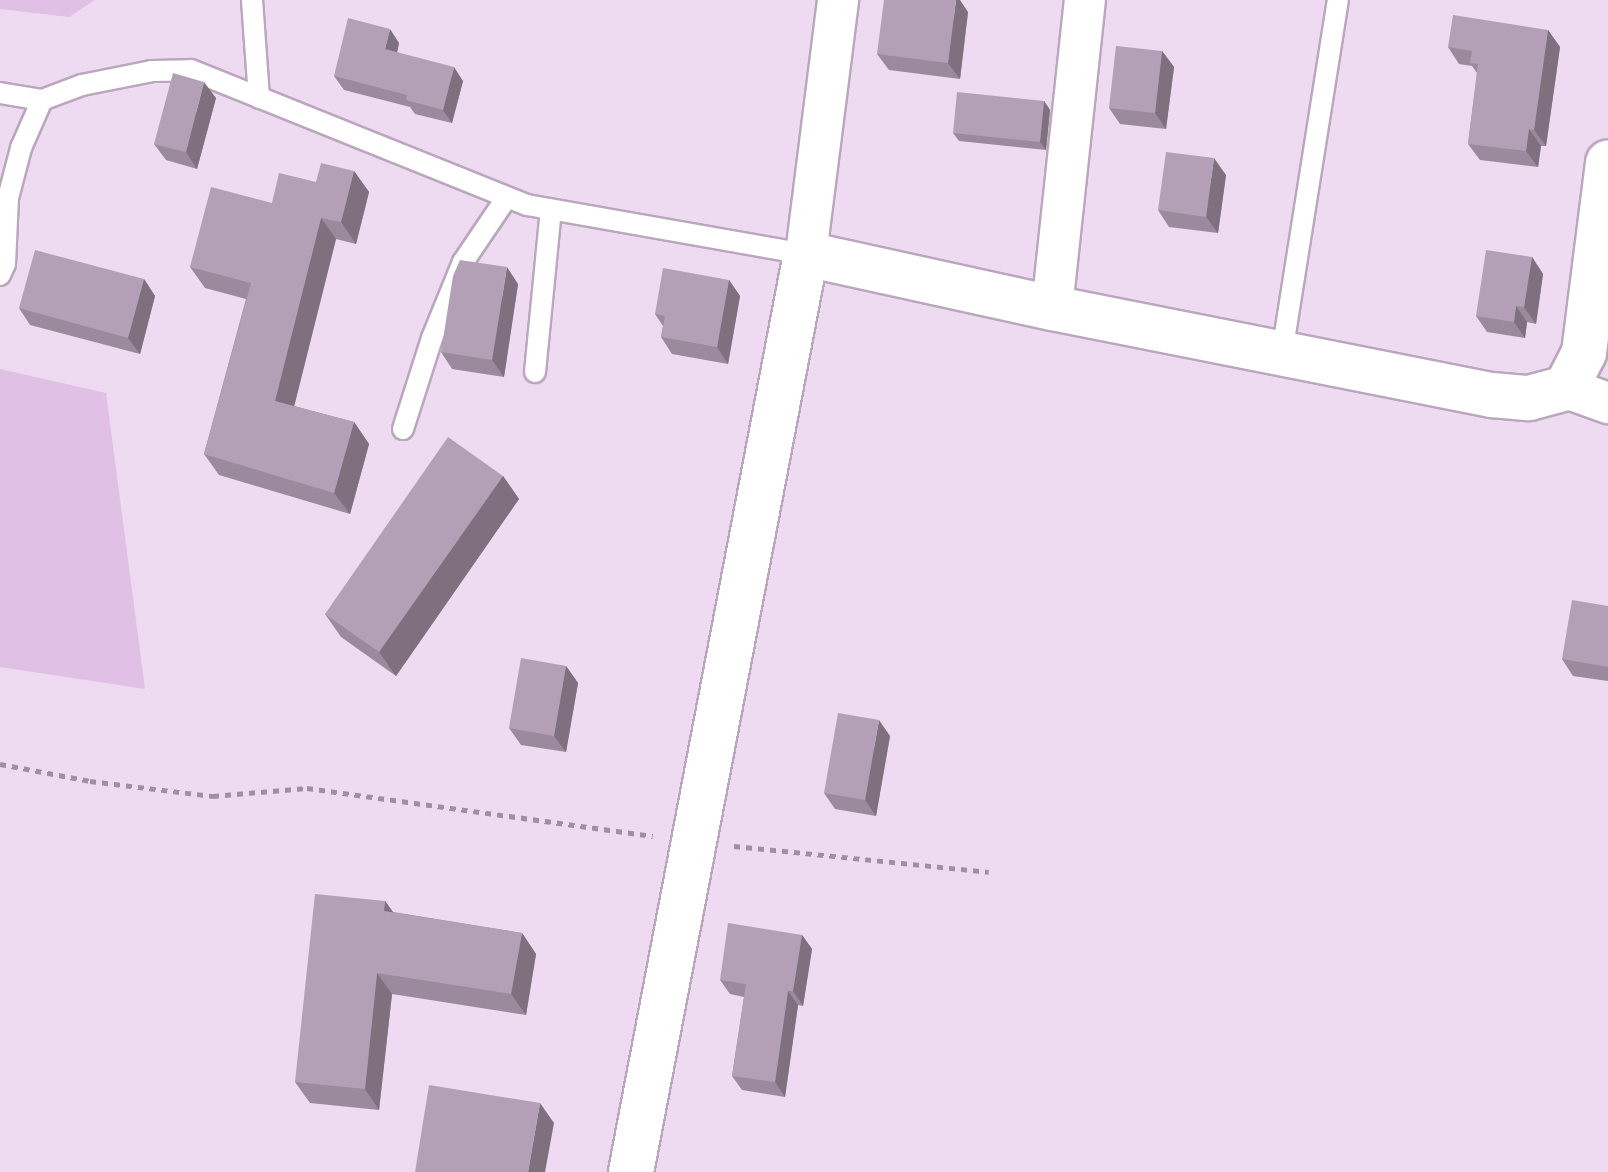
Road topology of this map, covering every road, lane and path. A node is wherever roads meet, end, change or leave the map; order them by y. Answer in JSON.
{"nodes":[{"id":1,"x":252,"y":0,"type":"edge"},
{"id":2,"x":838,"y":0,"type":"edge"},
{"id":3,"x":1085,"y":0,"type":"edge"},
{"id":4,"x":1338,"y":0,"type":"edge"},
{"id":5,"x":0,"y":93,"type":"edge"},
{"id":6,"x":259,"y":98,"type":"junction"},
{"id":7,"x":42,"y":100,"type":"junction"},
{"id":8,"x":1608,"y":163,"type":"edge"},
{"id":9,"x":507,"y":197,"type":"junction"},
{"id":10,"x":551,"y":210,"type":"junction"},
{"id":11,"x":806,"y":254,"type":"junction"},
{"id":12,"x":0,"y":275,"type":"edge"},
{"id":13,"x":1052,"y":308,"type":"junction"},
{"id":14,"x":1282,"y":353,"type":"junction"},
{"id":15,"x":535,"y":372,"type":"dead end"},
{"id":16,"x":1566,"y":388,"type":"junction"},
{"id":17,"x":1608,"y":403,"type":"edge"},
{"id":18,"x":403,"y":429,"type":"dead end"},
{"id":19,"x":0,"y":764,"type":"edge"},
{"id":20,"x":696,"y":842,"type":"junction"},
{"id":21,"x":989,"y":872,"type":"dead end"},
{"id":22,"x":631,"y":1172,"type":"edge"}],
"edges":[{"from":1,"to":6,"type":"lane"},
{"from":2,"to":11,"type":"street"},
{"from":3,"to":13,"type":"street"},
{"from":4,"to":14,"type":"lane"},
{"from":5,"to":7,"type":"lane"},
{"from":6,"to":7,"type":"lane"},
{"from":6,"to":9,"type":"lane"},
{"from":7,"to":12,"type":"lane"},
{"from":8,"to":16,"type":"street"},
{"from":9,"to":10,"type":"lane"},
{"from":9,"to":18,"type":"lane"},
{"from":10,"to":11,"type":"lane"},
{"from":10,"to":15,"type":"lane"},
{"from":11,"to":13,"type":"street"},
{"from":11,"to":20,"type":"street"},
{"from":13,"to":14,"type":"street"},
{"from":14,"to":16,"type":"street"},
{"from":16,"to":17,"type":"street"},
{"from":19,"to":20,"type":"path"},
{"from":20,"to":21,"type":"path"},
{"from":20,"to":22,"type":"street"}]}
